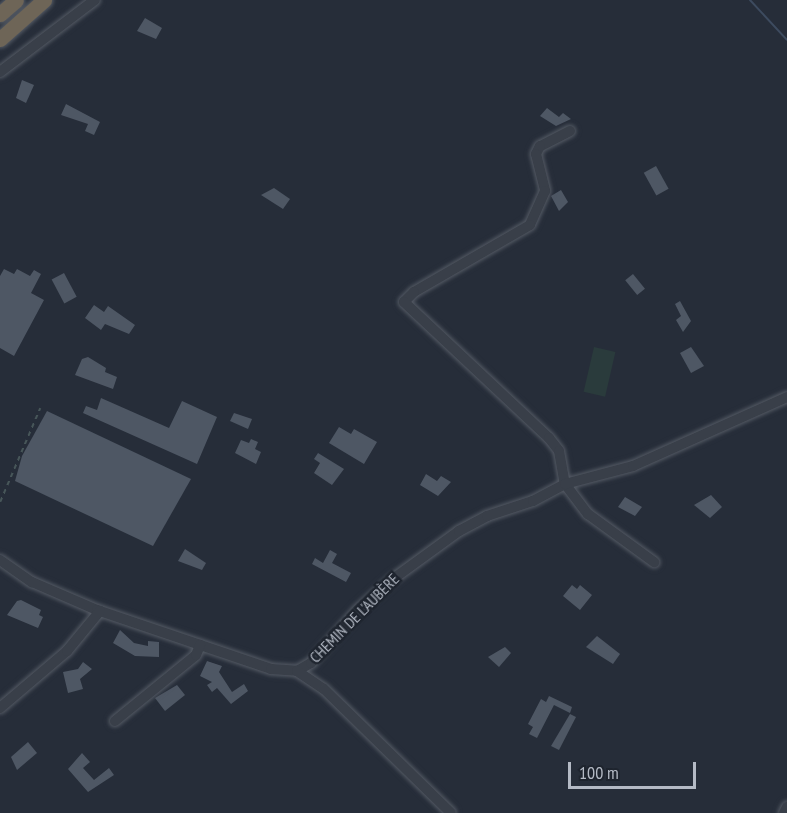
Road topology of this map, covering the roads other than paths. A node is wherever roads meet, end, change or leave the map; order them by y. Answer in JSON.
{"nodes":[{"id":1,"x":16,"y":0,"type":"edge"},
{"id":2,"x":36,"y":0,"type":"edge"},
{"id":3,"x":44,"y":0,"type":"edge"},
{"id":4,"x":95,"y":0,"type":"edge"},
{"id":5,"x":0,"y":14,"type":"edge"},
{"id":6,"x":0,"y":32,"type":"edge"},
{"id":7,"x":0,"y":39,"type":"edge"},
{"id":8,"x":0,"y":72,"type":"edge"},
{"id":9,"x":570,"y":131,"type":"dead end"},
{"id":10,"x":787,"y":397,"type":"edge"},
{"id":11,"x":565,"y":484,"type":"junction"},
{"id":12,"x":0,"y":560,"type":"edge"},
{"id":13,"x":654,"y":562,"type":"dead end"},
{"id":14,"x":100,"y":611,"type":"junction"},
{"id":15,"x":200,"y":645,"type":"junction"},
{"id":16,"x":297,"y":671,"type":"junction"},
{"id":17,"x":0,"y":708,"type":"edge"},
{"id":18,"x":115,"y":721,"type":"dead end"},
{"id":19,"x":787,"y":807,"type":"edge"},
{"id":20,"x":451,"y":813,"type":"edge"},
{"id":21,"x":784,"y":813,"type":"edge"}],
"edges":[{"from":1,"to":5,"type":"highway"},
{"from":2,"to":6,"type":"highway"},
{"from":3,"to":7,"type":"highway"},
{"from":4,"to":8,"type":"street"},
{"from":9,"to":11,"type":"street"},
{"from":10,"to":11,"type":"street","name":"CHEMIN DE L'AUBÈRE"},
{"from":11,"to":13,"type":"street"},
{"from":11,"to":16,"type":"street","name":"CHEMIN DE L'AUBÈRE"},
{"from":12,"to":14,"type":"street","name":"CHEMIN DE L'AUBÈRE"},
{"from":14,"to":15,"type":"street","name":"CHEMIN DE L'AUBÈRE"},
{"from":14,"to":17,"type":"street"},
{"from":15,"to":16,"type":"street","name":"CHEMIN DE L'AUBÈRE"},
{"from":15,"to":18,"type":"street"},
{"from":16,"to":20,"type":"street"},
{"from":19,"to":21,"type":"street"}]}
